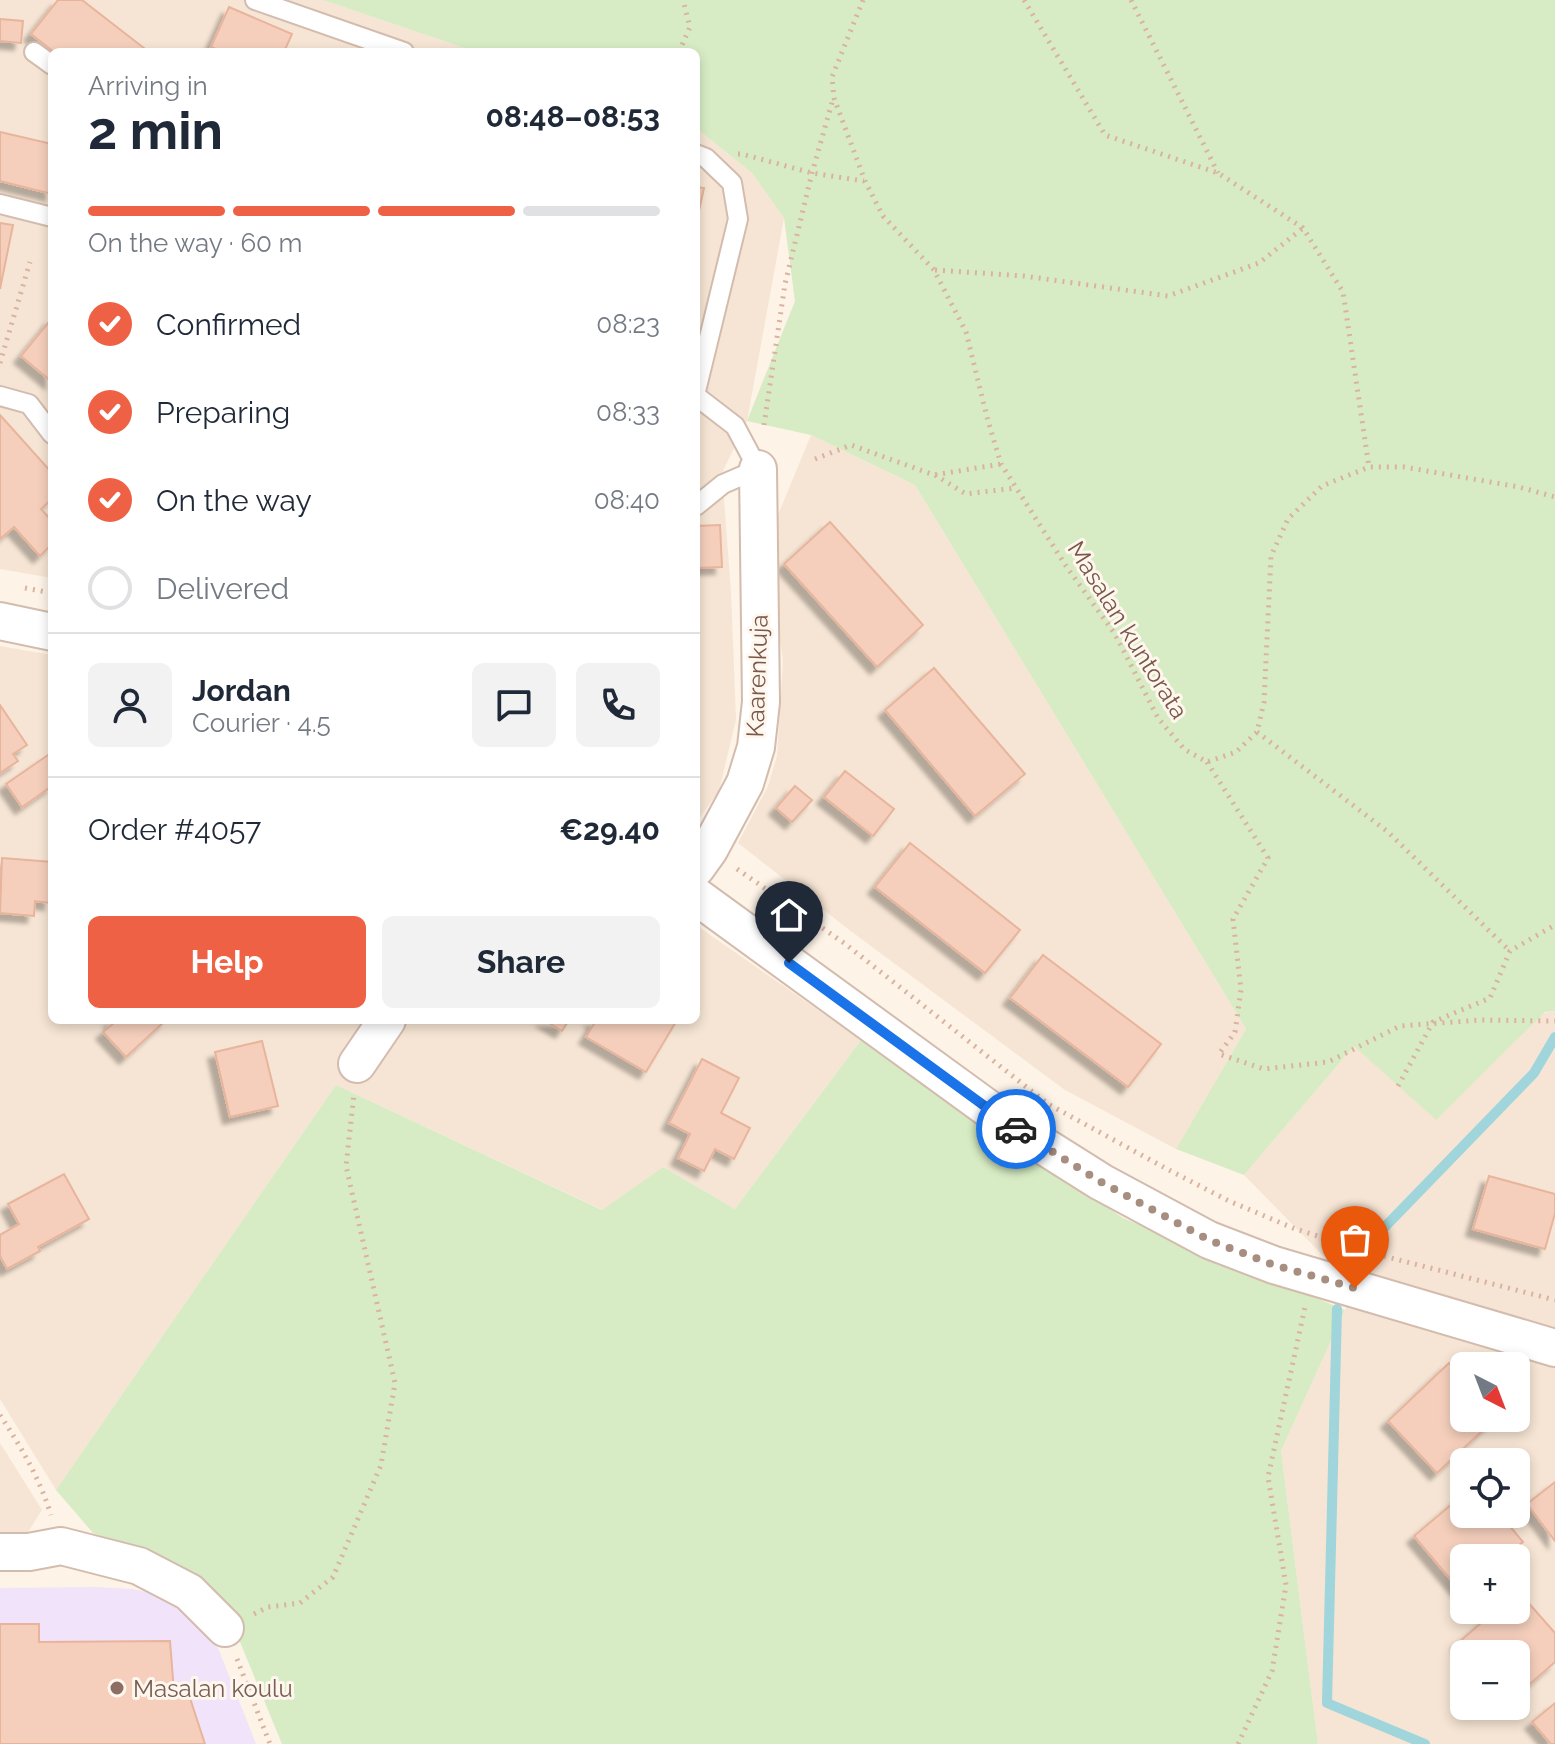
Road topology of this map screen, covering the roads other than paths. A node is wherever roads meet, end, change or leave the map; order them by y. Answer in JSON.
{"nodes":[{"id":1,"x":255,"y":0,"type":"edge"},
{"id":2,"x":393,"y":48,"type":"edge"},
{"id":3,"x":34,"y":52,"type":"dead end"},
{"id":4,"x":48,"y":62,"type":"edge"},
{"id":5,"x":701,"y":156,"type":"edge"},
{"id":6,"x":0,"y":204,"type":"edge"},
{"id":7,"x":48,"y":216,"type":"edge"},
{"id":8,"x":700,"y":377,"type":"edge"},
{"id":9,"x":0,"y":396,"type":"edge"},
{"id":10,"x":700,"y":397,"type":"edge"},
{"id":11,"x":29,"y":404,"type":"junction"},
{"id":12,"x":48,"y":409,"type":"edge"},
{"id":13,"x":48,"y":429,"type":"edge"},
{"id":14,"x":758,"y":469,"type":"junction"},
{"id":15,"x":700,"y":503,"type":"edge"},
{"id":16,"x":0,"y":621,"type":"edge"},
{"id":17,"x":48,"y":631,"type":"edge"},
{"id":18,"x":703,"y":859,"type":"edge"},
{"id":19,"x":700,"y":899,"type":"edge"},
{"id":20,"x":384,"y":1024,"type":"edge"},
{"id":21,"x":357,"y":1064,"type":"road end"},
{"id":22,"x":1555,"y":1348,"type":"edge"},
{"id":23,"x":0,"y":1552,"type":"edge"},
{"id":24,"x":225,"y":1628,"type":"road end"}],
"edges":[{"from":1,"to":2,"type":"lane"},
{"from":3,"to":4,"type":"lane"},
{"from":5,"to":8,"type":"lane"},
{"from":6,"to":7,"type":"lane"},
{"from":9,"to":11,"type":"lane"},
{"from":10,"to":14,"type":"lane"},
{"from":11,"to":12,"type":"lane"},
{"from":11,"to":13,"type":"lane"},
{"from":14,"to":15,"type":"lane"},
{"from":14,"to":18,"type":"street","name":"Kaarenkuja"},
{"from":16,"to":17,"type":"street"},
{"from":19,"to":22,"type":"street"},
{"from":20,"to":21,"type":"street"},
{"from":23,"to":24,"type":"street"}]}
